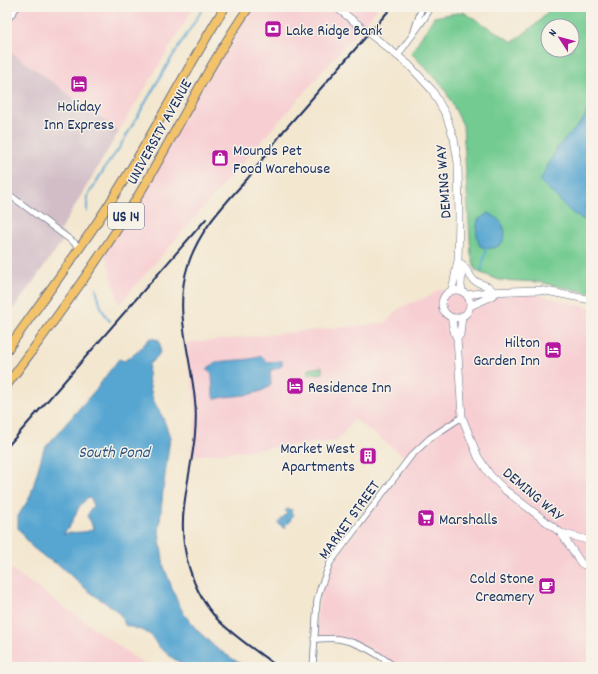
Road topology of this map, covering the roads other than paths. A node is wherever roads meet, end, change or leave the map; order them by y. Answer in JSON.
{"nodes":[{"id":1,"x":17,"y":7,"type":"edge"},
{"id":2,"x":225,"y":7,"type":"edge"},
{"id":3,"x":248,"y":7,"type":"edge"},
{"id":4,"x":336,"y":7,"type":"edge"},
{"id":5,"x":422,"y":7,"type":"edge"},
{"id":6,"x":430,"y":7,"type":"edge"},
{"id":7,"x":7,"y":20,"type":"edge"},
{"id":8,"x":413,"y":33,"type":"junction"},
{"id":9,"x":398,"y":56,"type":"junction"},
{"id":10,"x":7,"y":193,"type":"edge"},
{"id":11,"x":80,"y":247,"type":"junction"},
{"id":12,"x":458,"y":261,"type":"junction"},
{"id":13,"x":451,"y":291,"type":"junction"},
{"id":14,"x":465,"y":293,"type":"junction"},
{"id":15,"x":496,"y":293,"type":"junction"},
{"id":16,"x":591,"y":300,"type":"edge"},
{"id":17,"x":470,"y":306,"type":"junction"},
{"id":18,"x":462,"y":316,"type":"junction"},
{"id":19,"x":451,"y":317,"type":"junction"},
{"id":20,"x":457,"y":338,"type":"junction"},
{"id":21,"x":7,"y":350,"type":"edge"},
{"id":22,"x":7,"y":385,"type":"edge"},
{"id":23,"x":462,"y":417,"type":"junction"},
{"id":24,"x":560,"y":533,"type":"junction"},
{"id":25,"x":591,"y":541,"type":"edge"},
{"id":26,"x":591,"y":567,"type":"edge"},
{"id":27,"x":314,"y":639,"type":"junction"},
{"id":28,"x":313,"y":667,"type":"edge"},
{"id":29,"x":395,"y":667,"type":"edge"}],
"edges":[{"from":1,"to":7,"type":"street"},
{"from":2,"to":11,"type":"main road","name":"UNIVERSITY AVENUE","number":"US 14"},
{"from":3,"to":22,"type":"main road","name":"UNIVERSITY AVENUE","number":"US 14"},
{"from":4,"to":9,"type":"street","name":"DEMING WAY"},
{"from":5,"to":8,"type":"street"},
{"from":6,"to":8,"type":"street"},
{"from":8,"to":9,"type":"street"},
{"from":9,"to":12,"type":"street","name":"DEMING WAY"},
{"from":10,"to":11,"type":"street"},
{"from":11,"to":21,"type":"main road","name":"UNIVERSITY AVENUE","number":"US 14"},
{"from":12,"to":13,"type":"street","name":"DEMING WAY"},
{"from":12,"to":14,"type":"street","name":"DEMING WAY"},
{"from":12,"to":15,"type":"street"},
{"from":13,"to":14,"type":"street"},
{"from":13,"to":19,"type":"street"},
{"from":14,"to":15,"type":"street"},
{"from":14,"to":17,"type":"street"},
{"from":15,"to":16,"type":"street"},
{"from":15,"to":17,"type":"street"},
{"from":17,"to":18,"type":"street"},
{"from":18,"to":19,"type":"street"},
{"from":18,"to":20,"type":"street","name":"DEMING WAY"},
{"from":19,"to":20,"type":"street","name":"DEMING WAY"},
{"from":20,"to":23,"type":"street","name":"DEMING WAY"},
{"from":23,"to":24,"type":"street","name":"DEMING WAY"},
{"from":23,"to":27,"type":"street","name":"MARKET STREET"},
{"from":24,"to":25,"type":"street","name":"DEMING WAY"},
{"from":24,"to":26,"type":"street","name":"DEMING WAY"},
{"from":27,"to":28,"type":"street","name":"MARKET STREET"},
{"from":27,"to":29,"type":"street"}]}
